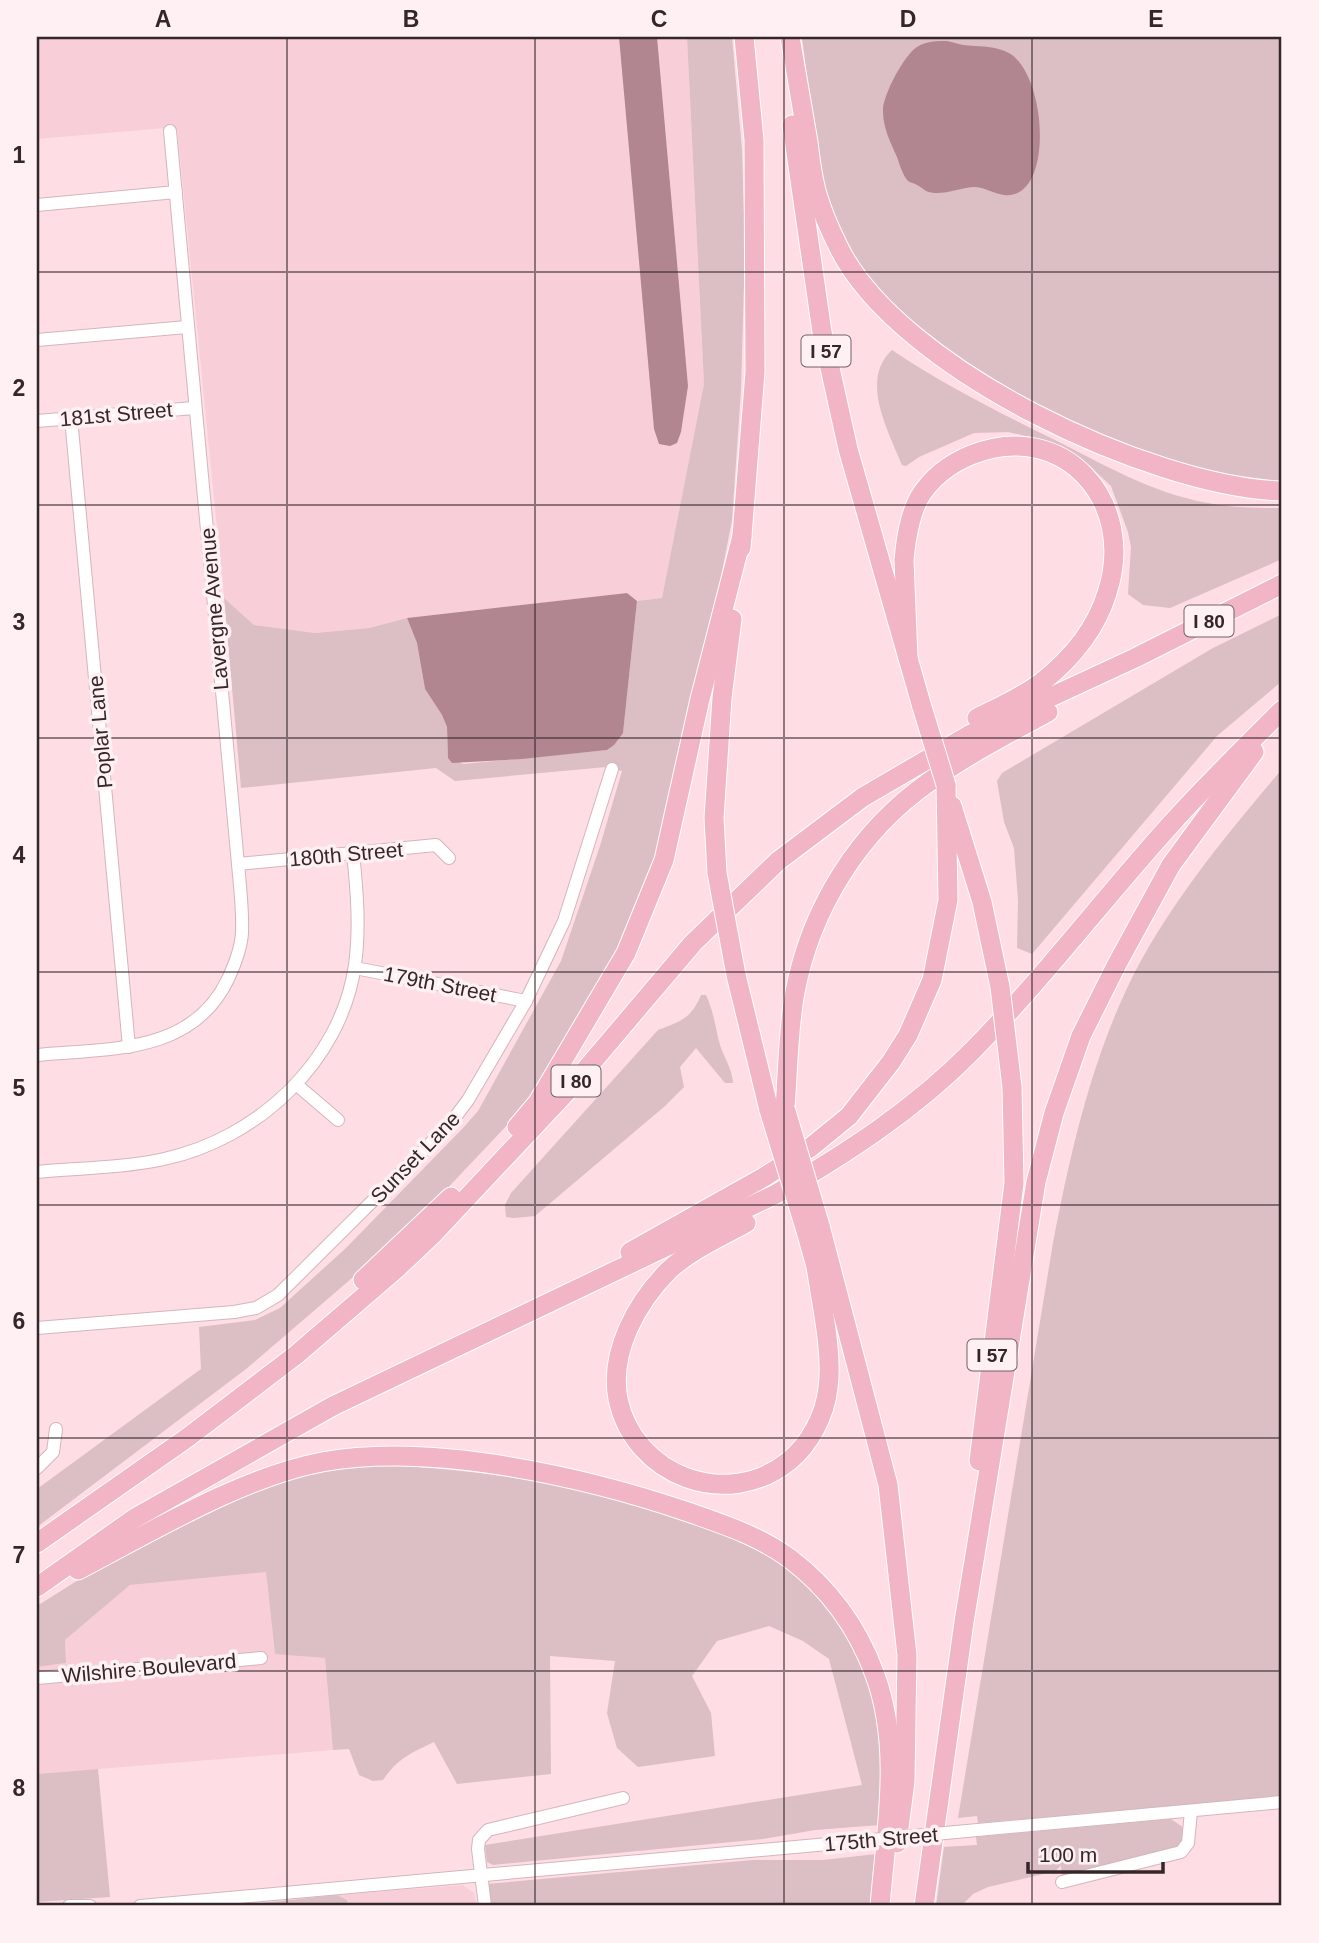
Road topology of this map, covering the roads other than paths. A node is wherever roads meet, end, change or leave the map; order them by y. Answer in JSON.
{"nodes":[{"id":1,"x":744,"y":37,"type":"edge"},
{"id":2,"x":783,"y":37,"type":"edge"},
{"id":3,"x":790,"y":37,"type":"edge"},
{"id":4,"x":170,"y":131,"type":"dead end"},
{"id":5,"x":176,"y":192,"type":"junction"},
{"id":6,"x":37,"y":205,"type":"edge"},
{"id":7,"x":187,"y":327,"type":"junction"},
{"id":8,"x":37,"y":340,"type":"edge"},
{"id":9,"x":194,"y":408,"type":"junction"},
{"id":10,"x":71,"y":418,"type":"junction"},
{"id":11,"x":37,"y":421,"type":"edge"},
{"id":12,"x":1282,"y":491,"type":"edge"},
{"id":13,"x":742,"y":536,"type":"junction"},
{"id":14,"x":1282,"y":584,"type":"edge"},
{"id":15,"x":1135,"y":657,"type":"junction"},
{"id":16,"x":908,"y":658,"type":"junction"},
{"id":17,"x":1282,"y":710,"type":"edge"},
{"id":18,"x":612,"y":769,"type":"dead end"},
{"id":19,"x":863,"y":797,"type":"junction"},
{"id":20,"x":953,"y":829,"type":"junction"},
{"id":21,"x":353,"y":853,"type":"junction"},
{"id":22,"x":449,"y":858,"type":"dead end"},
{"id":23,"x":238,"y":864,"type":"junction"},
{"id":24,"x":355,"y":968,"type":"junction"},
{"id":25,"x":526,"y":1001,"type":"junction"},
{"id":26,"x":129,"y":1047,"type":"junction"},
{"id":27,"x":37,"y":1055,"type":"edge"},
{"id":28,"x":297,"y":1084,"type":"junction"},
{"id":29,"x":777,"y":1109,"type":"junction"},
{"id":30,"x":338,"y":1120,"type":"dead end"},
{"id":31,"x":880,"y":1129,"type":"junction"},
{"id":32,"x":37,"y":1172,"type":"edge"},
{"id":33,"x":813,"y":1228,"type":"junction"},
{"id":34,"x":816,"y":1266,"type":"junction"},
{"id":35,"x":582,"y":1289,"type":"junction"},
{"id":36,"x":37,"y":1328,"type":"edge"},
{"id":37,"x":56,"y":1429,"type":"dead end"},
{"id":38,"x":187,"y":1438,"type":"junction"},
{"id":39,"x":37,"y":1468,"type":"edge"},
{"id":40,"x":37,"y":1543,"type":"edge"},
{"id":41,"x":898,"y":1571,"type":"junction"},
{"id":42,"x":37,"y":1587,"type":"edge"},
{"id":43,"x":37,"y":1598,"type":"edge"},
{"id":44,"x":964,"y":1622,"type":"junction"},
{"id":45,"x":261,"y":1658,"type":"dead end"},
{"id":46,"x":37,"y":1678,"type":"edge"},
{"id":47,"x":623,"y":1798,"type":"dead end"},
{"id":48,"x":1282,"y":1802,"type":"edge"},
{"id":49,"x":1191,"y":1811,"type":"junction"},
{"id":50,"x":481,"y":1877,"type":"junction"},
{"id":51,"x":1062,"y":1882,"type":"dead end"},
{"id":52,"x":69,"y":1906,"type":"edge"},
{"id":53,"x":90,"y":1906,"type":"edge"},
{"id":54,"x":140,"y":1906,"type":"edge"},
{"id":55,"x":485,"y":1906,"type":"edge"},
{"id":56,"x":880,"y":1906,"type":"edge"},
{"id":57,"x":890,"y":1906,"type":"edge"},
{"id":58,"x":924,"y":1906,"type":"edge"}],
"edges":[{"from":1,"to":13,"type":"highway"},
{"from":2,"to":16,"type":"highway","number":"I 57"},
{"from":3,"to":12,"type":"highway"},
{"from":4,"to":5,"type":"street","name":"Lavergne Avenue"},
{"from":5,"to":6,"type":"street"},
{"from":5,"to":7,"type":"street","name":"Lavergne Avenue"},
{"from":7,"to":8,"type":"street"},
{"from":7,"to":9,"type":"street","name":"Lavergne Avenue"},
{"from":9,"to":10,"type":"street","name":"181st Street"},
{"from":9,"to":23,"type":"street","name":"Lavergne Avenue"},
{"from":10,"to":11,"type":"street","name":"181st Street"},
{"from":10,"to":26,"type":"street","name":"Poplar Lane"},
{"from":13,"to":29,"type":"highway","bridge":true},
{"from":13,"to":38,"type":"highway"},
{"from":14,"to":15,"type":"highway","number":"I 80"},
{"from":15,"to":19,"type":"highway","number":"I 80"},
{"from":15,"to":29,"type":"highway"},
{"from":16,"to":19,"type":"highway"},
{"from":16,"to":20,"type":"highway","number":"I 57","bridge":true},
{"from":17,"to":31,"type":"highway"},
{"from":17,"to":44,"type":"highway"},
{"from":18,"to":25,"type":"street","name":"Sunset Lane"},
{"from":19,"to":38,"type":"highway","number":"I 80"},
{"from":20,"to":35,"type":"highway"},
{"from":20,"to":44,"type":"highway","number":"I 57","bridge":true},
{"from":21,"to":22,"type":"street","name":"180th Street"},
{"from":21,"to":23,"type":"street","name":"180th Street"},
{"from":21,"to":24,"type":"street"},
{"from":23,"to":26,"type":"street","name":"Lavergne Avenue"},
{"from":24,"to":25,"type":"street","name":"179th Street"},
{"from":24,"to":28,"type":"street"},
{"from":25,"to":36,"type":"street","name":"Sunset Lane"},
{"from":26,"to":27,"type":"street"},
{"from":28,"to":30,"type":"street"},
{"from":28,"to":32,"type":"street"},
{"from":29,"to":33,"type":"highway","bridge":true},
{"from":31,"to":34,"type":"highway"},
{"from":31,"to":35,"type":"highway"},
{"from":33,"to":34,"type":"highway"},
{"from":33,"to":41,"type":"highway"},
{"from":34,"to":41,"type":"highway"},
{"from":35,"to":42,"type":"highway"},
{"from":37,"to":39,"type":"street"},
{"from":38,"to":40,"type":"highway","number":"I 80"},
{"from":41,"to":57,"type":"highway"},
{"from":43,"to":56,"type":"highway"},
{"from":44,"to":58,"type":"highway","number":"I 57"},
{"from":45,"to":46,"type":"street","name":"Wilshire Boulevard"},
{"from":47,"to":50,"type":"street"},
{"from":48,"to":49,"type":"street","name":"175th Street"},
{"from":49,"to":50,"type":"street","name":"175th Street","bridge":true},
{"from":49,"to":51,"type":"street"},
{"from":50,"to":54,"type":"street","name":"175th Street"},
{"from":50,"to":55,"type":"street"},
{"from":52,"to":53,"type":"street"}]}
